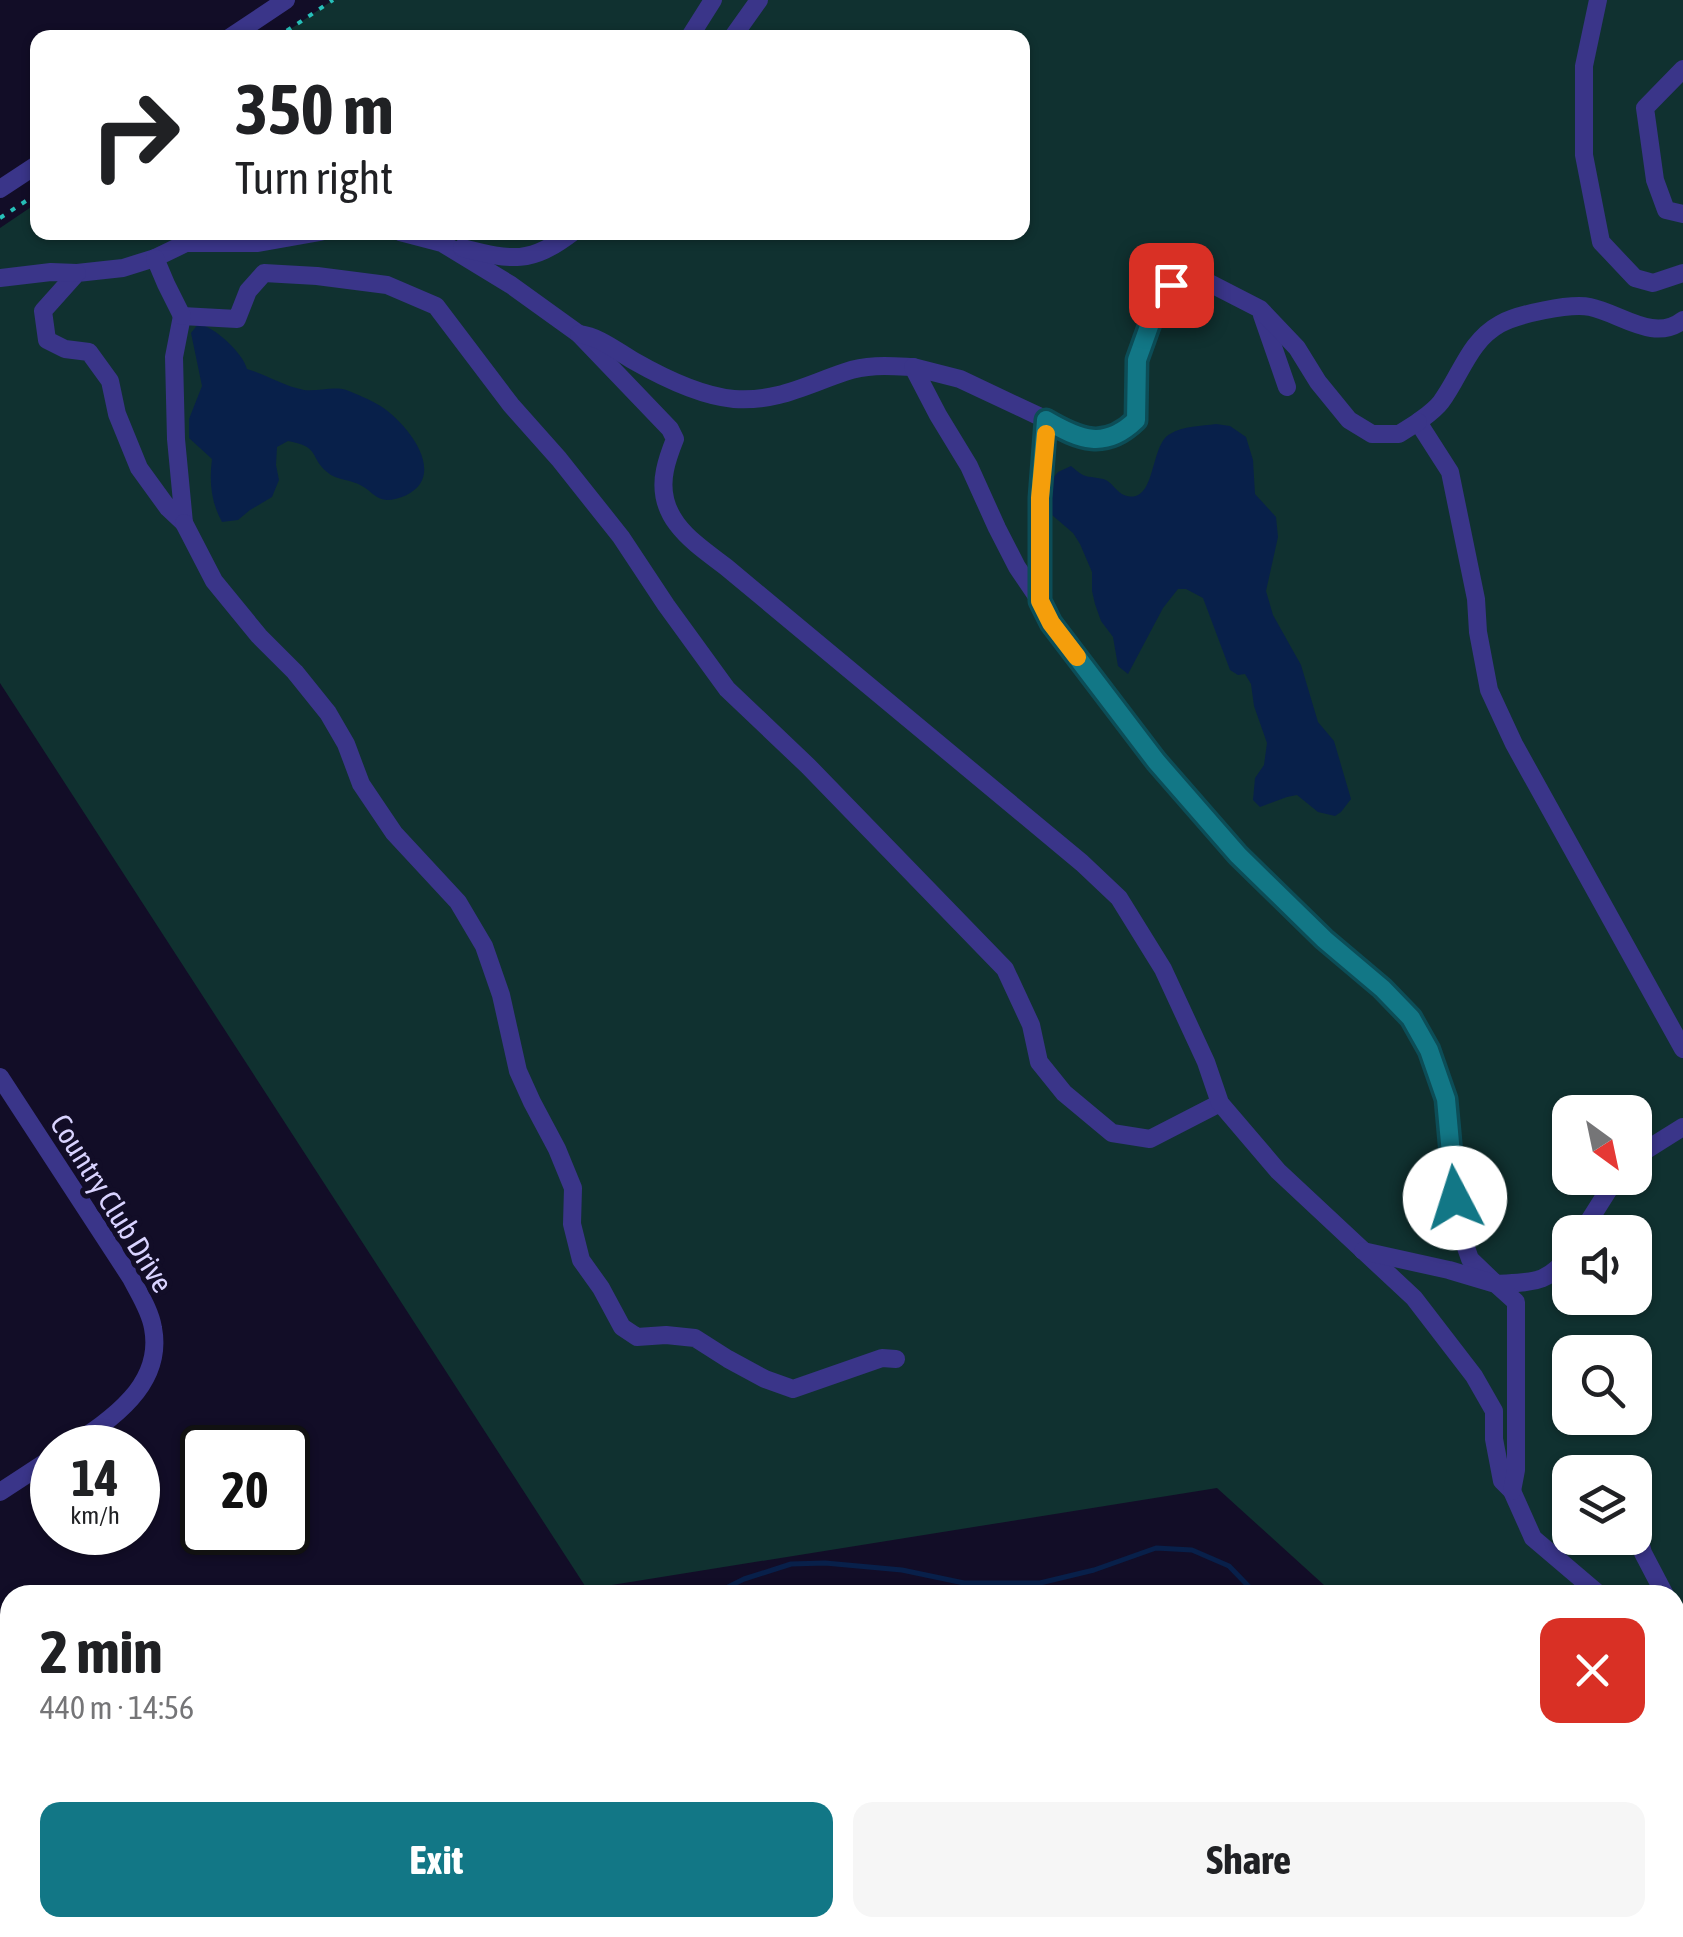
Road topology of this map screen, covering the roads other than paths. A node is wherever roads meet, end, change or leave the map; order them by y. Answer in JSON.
{"nodes":[{"id":1,"x":286,"y":0,"type":"edge"},
{"id":2,"x":713,"y":0,"type":"edge"},
{"id":3,"x":759,"y":0,"type":"edge"},
{"id":4,"x":1598,"y":0,"type":"edge"},
{"id":5,"x":241,"y":30,"type":"edge"},
{"id":6,"x":694,"y":30,"type":"edge"},
{"id":7,"x":738,"y":30,"type":"edge"},
{"id":8,"x":1683,"y":68,"type":"edge"},
{"id":9,"x":30,"y":169,"type":"edge"},
{"id":10,"x":0,"y":189,"type":"edge"},
{"id":11,"x":1683,"y":214,"type":"edge"},
{"id":12,"x":275,"y":240,"type":"edge"},
{"id":13,"x":434,"y":240,"type":"edge"},
{"id":14,"x":563,"y":240,"type":"edge"},
{"id":15,"x":442,"y":242,"type":"junction"},
{"id":16,"x":155,"y":258,"type":"junction"},
{"id":17,"x":78,"y":273,"type":"junction"},
{"id":18,"x":1683,"y":273,"type":"edge"},
{"id":19,"x":0,"y":278,"type":"edge"},
{"id":20,"x":1260,"y":310,"type":"junction"},
{"id":21,"x":182,"y":316,"type":"junction"},
{"id":22,"x":1683,"y":320,"type":"edge"},
{"id":23,"x":579,"y":334,"type":"junction"},
{"id":24,"x":913,"y":368,"type":"junction"},
{"id":25,"x":1287,"y":388,"type":"dead end"},
{"id":26,"x":1046,"y":420,"type":"junction"},
{"id":27,"x":1418,"y":422,"type":"junction"},
{"id":28,"x":184,"y":523,"type":"junction"},
{"id":29,"x":1040,"y":601,"type":"junction"},
{"id":30,"x":1683,"y":1050,"type":"edge"},
{"id":31,"x":0,"y":1077,"type":"edge"},
{"id":32,"x":1220,"y":1103,"type":"junction"},
{"id":33,"x":1683,"y":1127,"type":"edge"},
{"id":34,"x":1652,"y":1146,"type":"edge"},
{"id":35,"x":1362,"y":1250,"type":"junction"},
{"id":36,"x":1552,"y":1272,"type":"edge"},
{"id":37,"x":1496,"y":1284,"type":"junction"},
{"id":38,"x":896,"y":1359,"type":"dead end"},
{"id":39,"x":102,"y":1425,"type":"edge"},
{"id":40,"x":30,"y":1472,"type":"edge"},
{"id":41,"x":1512,"y":1491,"type":"junction"},
{"id":42,"x":0,"y":1492,"type":"edge"},
{"id":43,"x":1644,"y":1555,"type":"edge"},
{"id":44,"x":1588,"y":1585,"type":"edge"},
{"id":45,"x":1660,"y":1585,"type":"edge"}],
"edges":[{"from":1,"to":5,"type":"street"},
{"from":2,"to":6,"type":"street"},
{"from":3,"to":7,"type":"street"},
{"from":4,"to":18,"type":"street"},
{"from":8,"to":11,"type":"street"},
{"from":9,"to":10,"type":"street"},
{"from":12,"to":16,"type":"street"},
{"from":13,"to":15,"type":"street"},
{"from":14,"to":15,"type":"street"},
{"from":15,"to":23,"type":"street"},
{"from":16,"to":17,"type":"street"},
{"from":16,"to":21,"type":"street"},
{"from":17,"to":19,"type":"street"},
{"from":17,"to":28,"type":"street"},
{"from":20,"to":25,"type":"street"},
{"from":20,"to":26,"type":"street"},
{"from":20,"to":27,"type":"street"},
{"from":21,"to":28,"type":"street"},
{"from":21,"to":32,"type":"street"},
{"from":22,"to":27,"type":"street"},
{"from":23,"to":24,"type":"street"},
{"from":23,"to":32,"type":"street"},
{"from":24,"to":26,"type":"street"},
{"from":24,"to":29,"type":"street"},
{"from":26,"to":29,"type":"street"},
{"from":27,"to":30,"type":"street"},
{"from":28,"to":38,"type":"street"},
{"from":29,"to":37,"type":"street"},
{"from":31,"to":39,"type":"street","name":"Country Club Drive"},
{"from":32,"to":35,"type":"street"},
{"from":33,"to":34,"type":"street"},
{"from":35,"to":37,"type":"street"},
{"from":35,"to":41,"type":"street"},
{"from":36,"to":37,"type":"street"},
{"from":37,"to":41,"type":"street"},
{"from":40,"to":42,"type":"street"},
{"from":41,"to":44,"type":"street"},
{"from":43,"to":45,"type":"street"}]}
